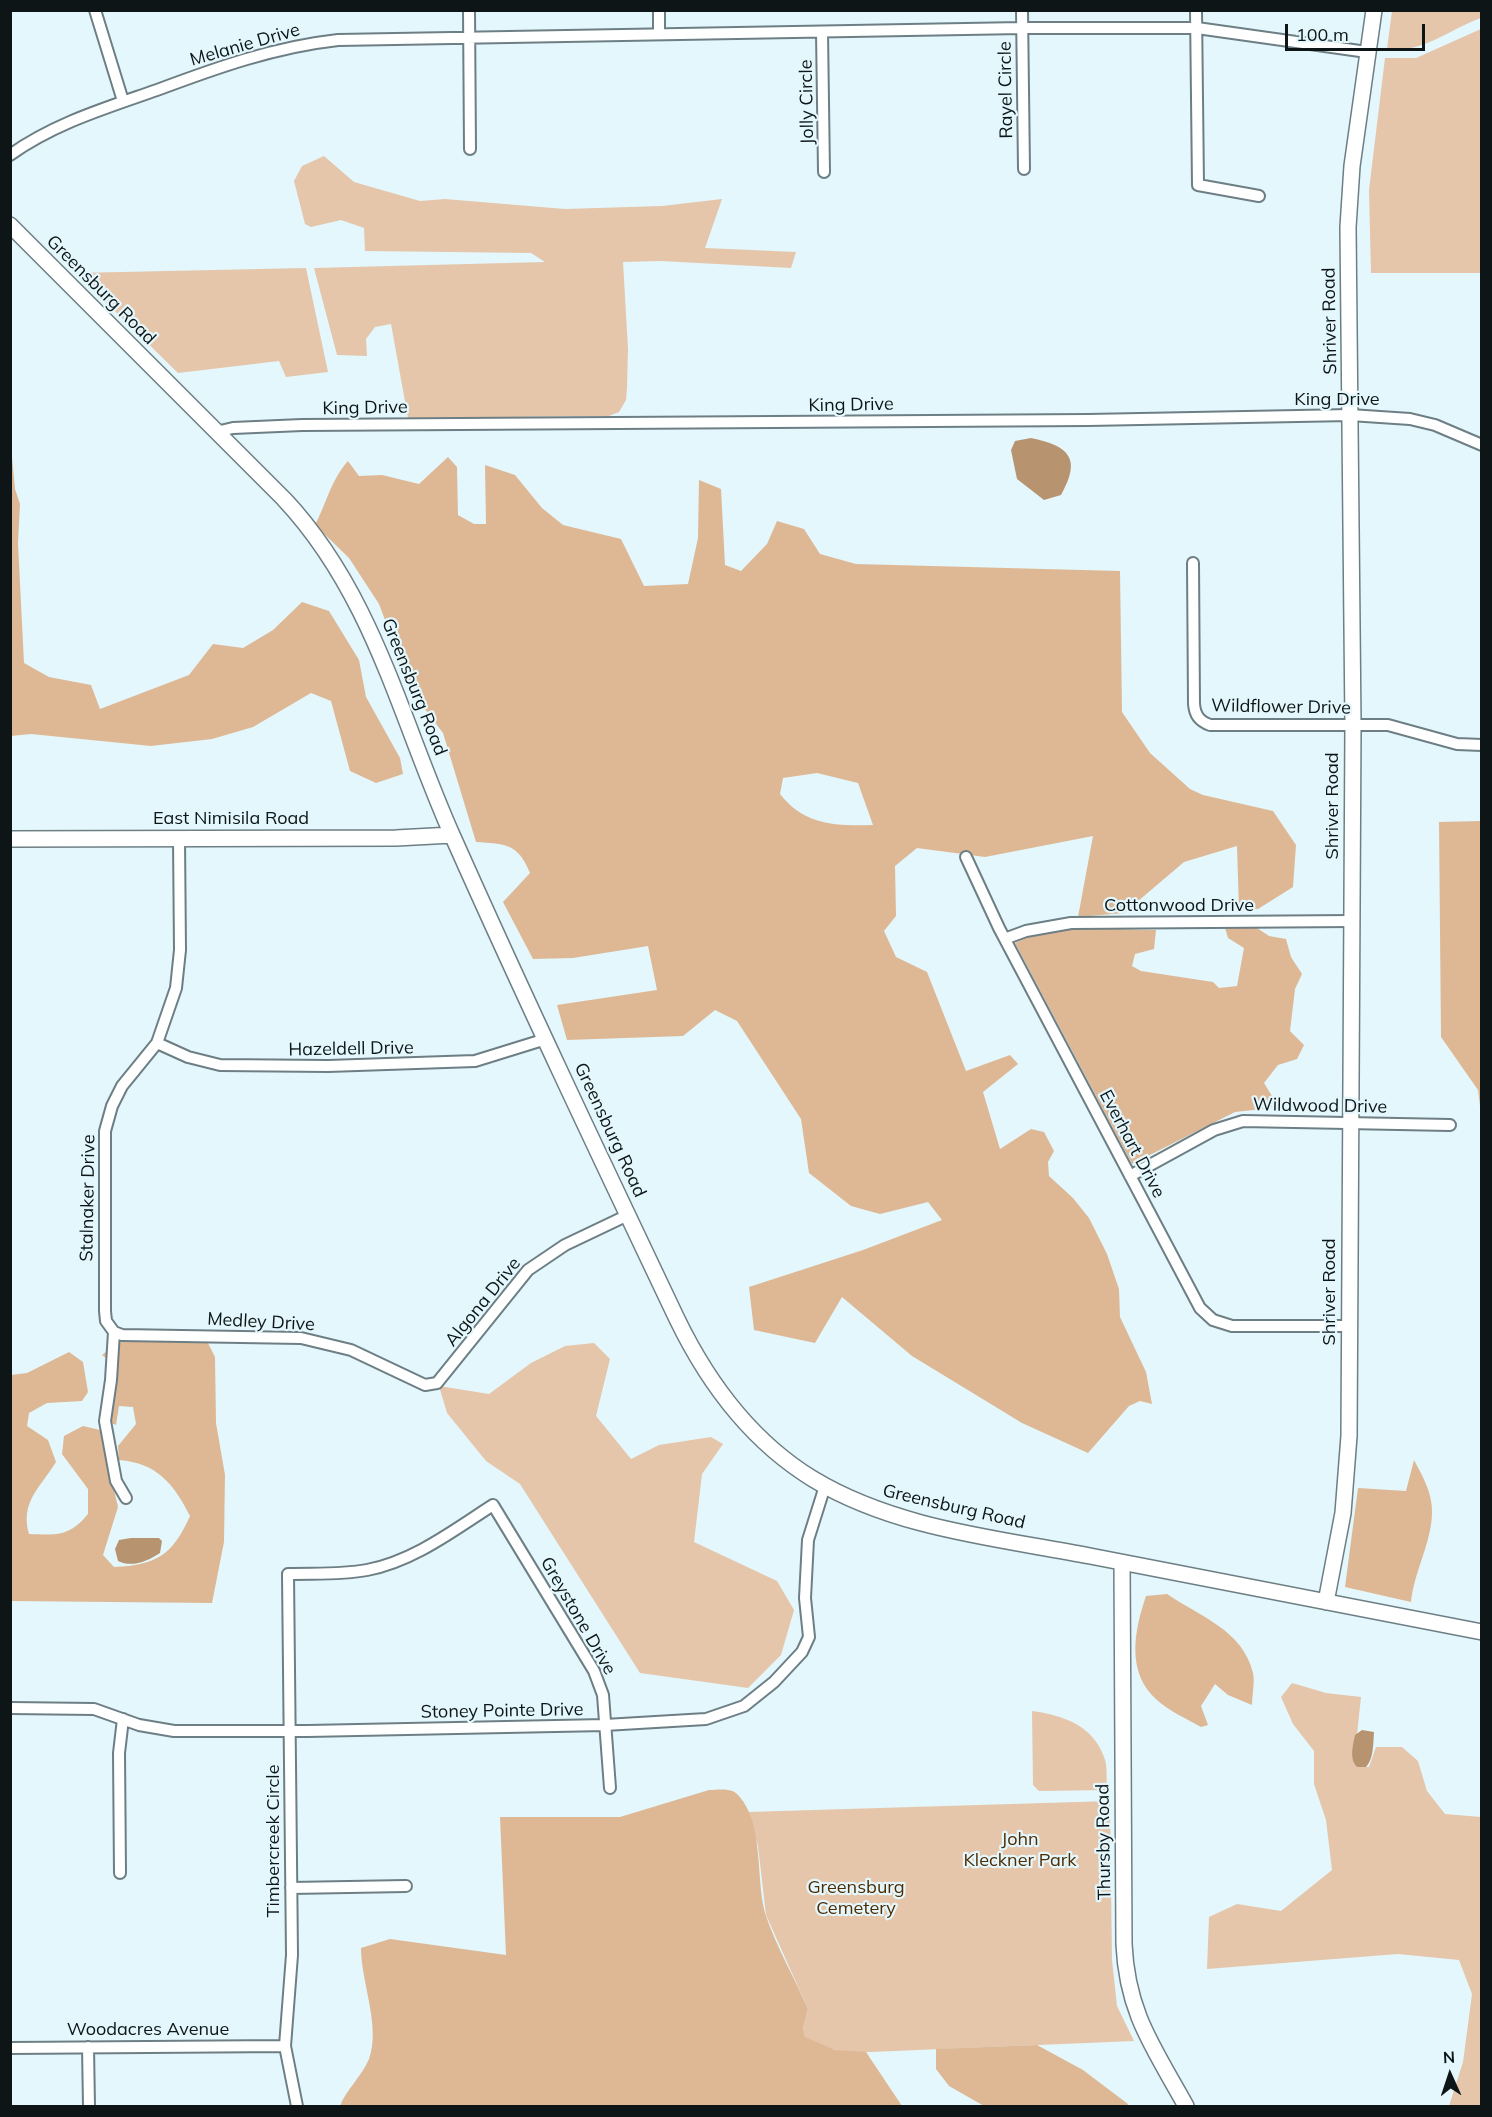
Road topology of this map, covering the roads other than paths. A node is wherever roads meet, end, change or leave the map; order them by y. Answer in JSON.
{"nodes":[{"id":1,"x":95,"y":10,"type":"edge"},
{"id":2,"x":470,"y":10,"type":"edge"},
{"id":3,"x":659,"y":10,"type":"edge"},
{"id":4,"x":1022,"y":10,"type":"edge"},
{"id":5,"x":1197,"y":10,"type":"edge"},
{"id":6,"x":1374,"y":10,"type":"edge"},
{"id":7,"x":1022,"y":28,"type":"junction"},
{"id":8,"x":1197,"y":28,"type":"junction"},
{"id":9,"x":822,"y":32,"type":"junction"},
{"id":10,"x":659,"y":33,"type":"junction"},
{"id":11,"x":470,"y":36,"type":"junction"},
{"id":12,"x":1367,"y":52,"type":"junction"},
{"id":13,"x":123,"y":101,"type":"junction"},
{"id":14,"x":471,"y":149,"type":"dead end"},
{"id":15,"x":10,"y":155,"type":"edge"},
{"id":16,"x":1024,"y":169,"type":"dead end"},
{"id":17,"x":824,"y":172,"type":"dead end"},
{"id":18,"x":1259,"y":196,"type":"dead end"},
{"id":19,"x":10,"y":225,"type":"edge"},
{"id":20,"x":1350,"y":415,"type":"junction"},
{"id":21,"x":216,"y":432,"type":"junction"},
{"id":22,"x":1482,"y":445,"type":"edge"},
{"id":23,"x":1193,"y":563,"type":"dead end"},
{"id":24,"x":1353,"y":725,"type":"junction"},
{"id":25,"x":1482,"y":745,"type":"edge"},
{"id":26,"x":452,"y":835,"type":"junction"},
{"id":27,"x":179,"y":839,"type":"junction"},
{"id":28,"x":10,"y":840,"type":"edge"},
{"id":29,"x":966,"y":857,"type":"dead end"},
{"id":30,"x":1353,"y":921,"type":"junction"},
{"id":31,"x":1007,"y":938,"type":"junction"},
{"id":32,"x":546,"y":1039,"type":"junction"},
{"id":33,"x":157,"y":1044,"type":"junction"},
{"id":34,"x":1351,"y":1123,"type":"junction"},
{"id":35,"x":1450,"y":1125,"type":"dead end"},
{"id":36,"x":1130,"y":1176,"type":"junction"},
{"id":37,"x":628,"y":1215,"type":"junction"},
{"id":38,"x":1349,"y":1326,"type":"junction"},
{"id":39,"x":114,"y":1332,"type":"junction"},
{"id":40,"x":434,"y":1384,"type":"joint"},
{"id":41,"x":825,"y":1486,"type":"junction"},
{"id":42,"x":126,"y":1498,"type":"dead end"},
{"id":43,"x":1122,"y":1563,"type":"junction"},
{"id":44,"x":288,"y":1574,"type":"joint"},
{"id":45,"x":1326,"y":1602,"type":"junction"},
{"id":46,"x":1482,"y":1632,"type":"edge"},
{"id":47,"x":10,"y":1708,"type":"edge"},
{"id":48,"x":123,"y":1719,"type":"junction"},
{"id":49,"x":605,"y":1725,"type":"junction"},
{"id":50,"x":290,"y":1731,"type":"junction"},
{"id":51,"x":610,"y":1788,"type":"dead end"},
{"id":52,"x":120,"y":1873,"type":"dead end"},
{"id":53,"x":406,"y":1886,"type":"dead end"},
{"id":54,"x":291,"y":1888,"type":"junction"},
{"id":55,"x":285,"y":2046,"type":"junction"},
{"id":56,"x":88,"y":2047,"type":"junction"},
{"id":57,"x":10,"y":2048,"type":"edge"},
{"id":58,"x":89,"y":2106,"type":"edge"},
{"id":59,"x":297,"y":2106,"type":"edge"},
{"id":60,"x":1186,"y":2106,"type":"edge"}],
"edges":[{"from":1,"to":13,"type":"street"},
{"from":2,"to":11,"type":"street"},
{"from":3,"to":10,"type":"street"},
{"from":4,"to":7,"type":"street","name":"Rayel Circle"},
{"from":5,"to":8,"type":"street"},
{"from":6,"to":12,"type":"street","name":"Shriver Road"},
{"from":7,"to":8,"type":"street","name":"Melanie Drive"},
{"from":7,"to":9,"type":"street","name":"Melanie Drive"},
{"from":7,"to":16,"type":"street","name":"Rayel Circle"},
{"from":8,"to":12,"type":"street","name":"Melanie Drive"},
{"from":8,"to":18,"type":"street"},
{"from":9,"to":10,"type":"street","name":"Melanie Drive"},
{"from":9,"to":17,"type":"street","name":"Jolly Circle"},
{"from":10,"to":11,"type":"street","name":"Melanie Drive"},
{"from":11,"to":13,"type":"street","name":"Melanie Drive"},
{"from":11,"to":14,"type":"street"},
{"from":12,"to":20,"type":"street","name":"Shriver Road"},
{"from":13,"to":15,"type":"street","name":"Melanie Drive"},
{"from":19,"to":21,"type":"street","name":"Greensburg Road"},
{"from":20,"to":21,"type":"street","name":"King Drive"},
{"from":20,"to":22,"type":"street","name":"King Drive"},
{"from":20,"to":24,"type":"street","name":"Shriver Road"},
{"from":21,"to":26,"type":"street","name":"Greensburg Road"},
{"from":23,"to":24,"type":"street","name":"Wildflower Drive"},
{"from":24,"to":25,"type":"street","name":"Wildflower Drive"},
{"from":24,"to":30,"type":"street","name":"Shriver Road"},
{"from":26,"to":27,"type":"street","name":"East Nimisila Road"},
{"from":26,"to":32,"type":"street","name":"Greensburg Road"},
{"from":27,"to":28,"type":"street","name":"East Nimisila Road"},
{"from":27,"to":33,"type":"street","name":"Stalnaker Drive"},
{"from":29,"to":31,"type":"street","name":"Everhart Drive"},
{"from":30,"to":31,"type":"street","name":"Cottonwood Drive"},
{"from":30,"to":34,"type":"street","name":"Shriver Road"},
{"from":31,"to":36,"type":"street","name":"Everhart Drive"},
{"from":32,"to":33,"type":"street","name":"Hazeldell Drive"},
{"from":32,"to":37,"type":"street","name":"Greensburg Road"},
{"from":33,"to":39,"type":"street","name":"Stalnaker Drive"},
{"from":34,"to":35,"type":"street","name":"Wildwood Drive"},
{"from":34,"to":36,"type":"street","name":"Wildwood Drive"},
{"from":34,"to":38,"type":"street","name":"Shriver Road"},
{"from":36,"to":38,"type":"street","name":"Everhart Drive"},
{"from":37,"to":40,"type":"street","name":"Algona Drive"},
{"from":37,"to":41,"type":"street","name":"Greensburg Road"},
{"from":38,"to":45,"type":"street","name":"Shriver Road"},
{"from":39,"to":40,"type":"street","name":"Medley Drive"},
{"from":39,"to":42,"type":"street","name":"Stalnaker Drive"},
{"from":41,"to":43,"type":"street","name":"Greensburg Road"},
{"from":41,"to":49,"type":"street","name":"Stoney Pointe Drive"},
{"from":43,"to":45,"type":"street","name":"Greensburg Road"},
{"from":43,"to":60,"type":"street","name":"Thursby Road"},
{"from":44,"to":49,"type":"street","name":"Greystone Drive"},
{"from":44,"to":50,"type":"street","name":"Timbercreek Circle"},
{"from":45,"to":46,"type":"street","name":"Greensburg Road"},
{"from":47,"to":48,"type":"street","name":"Stoney Pointe Drive"},
{"from":48,"to":50,"type":"street","name":"Stoney Pointe Drive"},
{"from":48,"to":52,"type":"street"},
{"from":49,"to":50,"type":"street","name":"Stoney Pointe Drive"},
{"from":49,"to":51,"type":"street","name":"Greystone Drive"},
{"from":50,"to":54,"type":"street","name":"Timbercreek Circle"},
{"from":53,"to":54,"type":"street"},
{"from":54,"to":55,"type":"street","name":"Timbercreek Circle"},
{"from":55,"to":56,"type":"street","name":"Woodacres Avenue"},
{"from":55,"to":59,"type":"street","name":"Timbercreek Circle"},
{"from":56,"to":57,"type":"street","name":"Woodacres Avenue"},
{"from":56,"to":58,"type":"street"}]}
